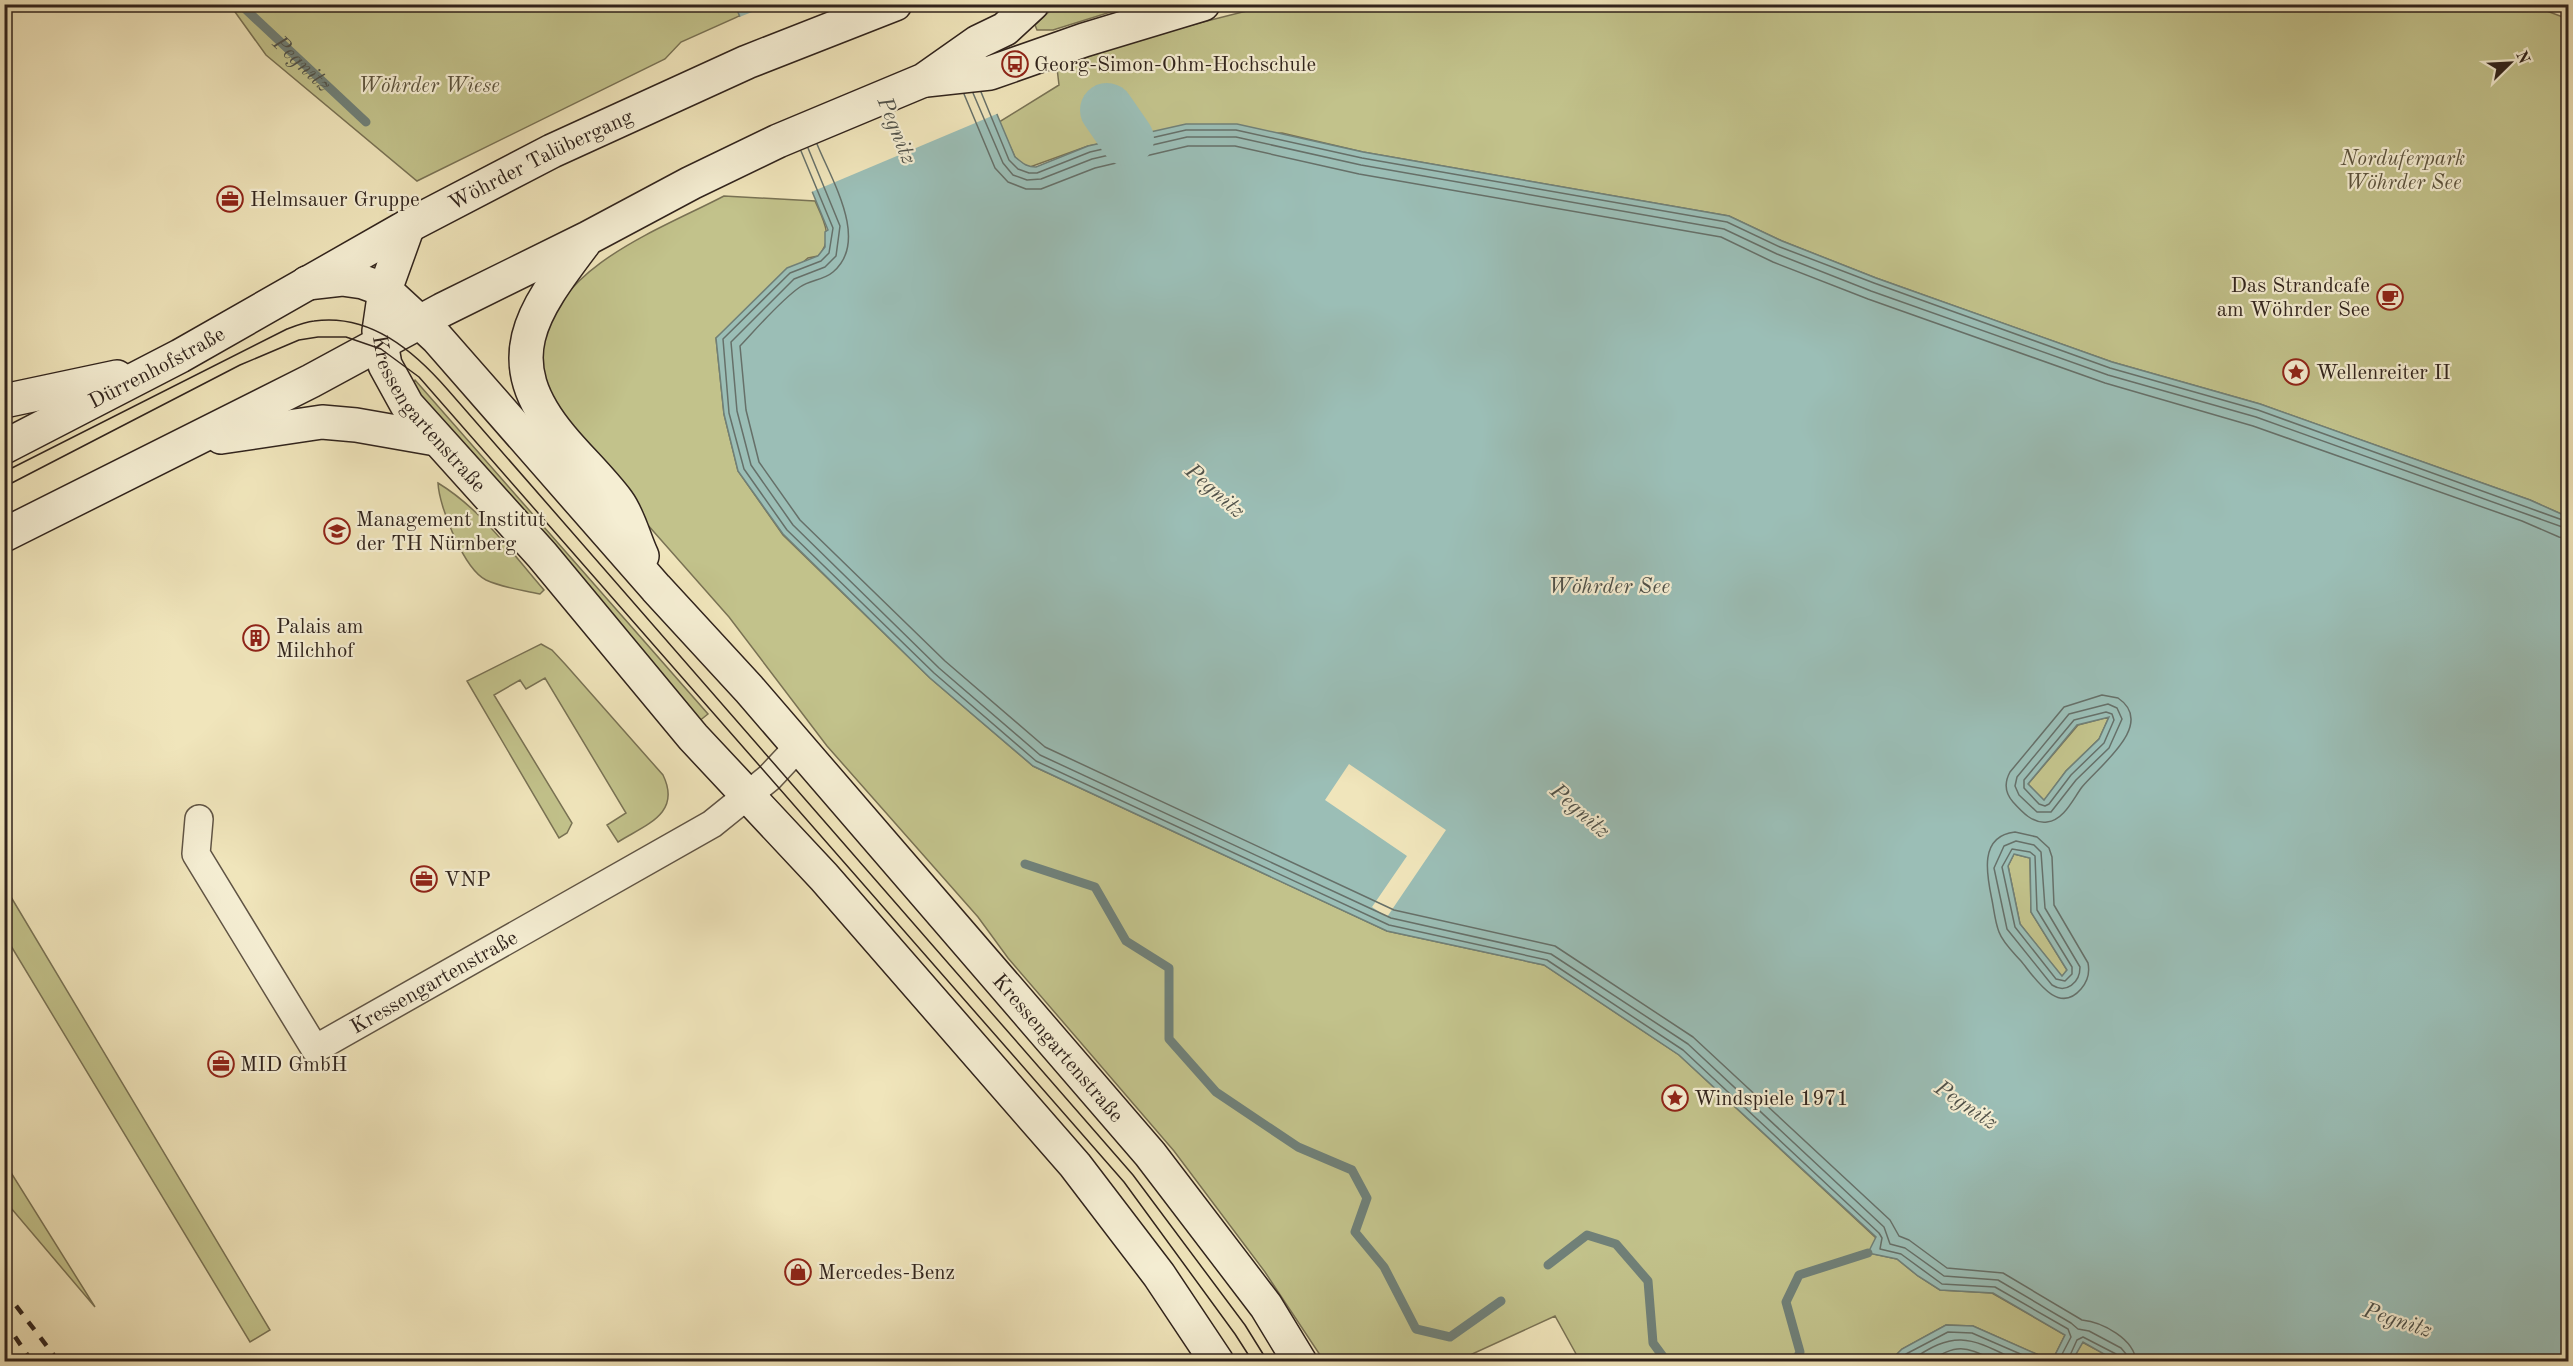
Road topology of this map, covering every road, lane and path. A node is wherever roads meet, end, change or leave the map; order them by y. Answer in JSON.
{"nodes":[{"id":1,"x":895,"y":4,"type":"edge"},
{"id":2,"x":1032,"y":4,"type":"edge"},
{"id":3,"x":1180,"y":7,"type":"edge"},
{"id":4,"x":924,"y":80,"type":"junction"},
{"id":5,"x":408,"y":226,"type":"junction"},
{"id":6,"x":588,"y":238,"type":"junction"},
{"id":7,"x":307,"y":283,"type":"junction"},
{"id":8,"x":385,"y":290,"type":"junction"},
{"id":9,"x":421,"y":321,"type":"junction"},
{"id":10,"x":381,"y":344,"type":"junction"},
{"id":11,"x":151,"y":371,"type":"junction"},
{"id":12,"x":4,"y":401,"type":"edge"},
{"id":13,"x":436,"y":439,"type":"junction"},
{"id":14,"x":189,"y":442,"type":"junction"},
{"id":15,"x":4,"y":447,"type":"edge"},
{"id":16,"x":5,"y":534,"type":"edge"},
{"id":17,"x":656,"y":588,"type":"junction"},
{"id":18,"x":798,"y":747,"type":"junction"},
{"id":19,"x":748,"y":796,"type":"junction"},
{"id":20,"x":199,"y":819,"type":"dead end"},
{"id":21,"x":1217,"y":1362,"type":"edge"},
{"id":22,"x":1300,"y":1362,"type":"edge"}],
"edges":[{"from":1,"to":5,"type":"main road","name":"Wöhrder Talübergang"},
{"from":2,"to":4,"type":"main road"},
{"from":3,"to":4,"type":"main road"},
{"from":4,"to":6,"type":"main road"},
{"from":5,"to":7,"type":"main road","name":"Wöhrder Talübergang"},
{"from":5,"to":8,"type":"main road","name":"Kressengartenstraße"},
{"from":6,"to":9,"type":"main road"},
{"from":6,"to":17,"type":"main road","name":"Kressengartenstraße"},
{"from":7,"to":8,"type":"main road","name":"Kressengartenstraße"},
{"from":7,"to":11,"type":"main road","name":"Dürrenhofstraße"},
{"from":8,"to":9,"type":"main road","name":"Kressengartenstraße"},
{"from":8,"to":10,"type":"main road","name":"Kressengartenstraße"},
{"from":9,"to":10,"type":"main road"},
{"from":9,"to":17,"type":"main road","name":"Kressengartenstraße"},
{"from":10,"to":13,"type":"main road","name":"Kressengartenstraße"},
{"from":10,"to":14,"type":"main road"},
{"from":11,"to":12,"type":"main road"},
{"from":11,"to":15,"type":"main road","name":"Dürrenhofstraße"},
{"from":13,"to":14,"type":"main road"},
{"from":13,"to":19,"type":"main road","name":"Kressengartenstraße"},
{"from":14,"to":16,"type":"main road"},
{"from":17,"to":18,"type":"main road","name":"Kressengartenstraße"},
{"from":18,"to":19,"type":"street","name":"Kressengartenstraße"},
{"from":18,"to":22,"type":"main road","name":"Kressengartenstraße"},
{"from":19,"to":20,"type":"street","name":"Kressengartenstraße"},
{"from":19,"to":21,"type":"main road","name":"Kressengartenstraße"}]}
